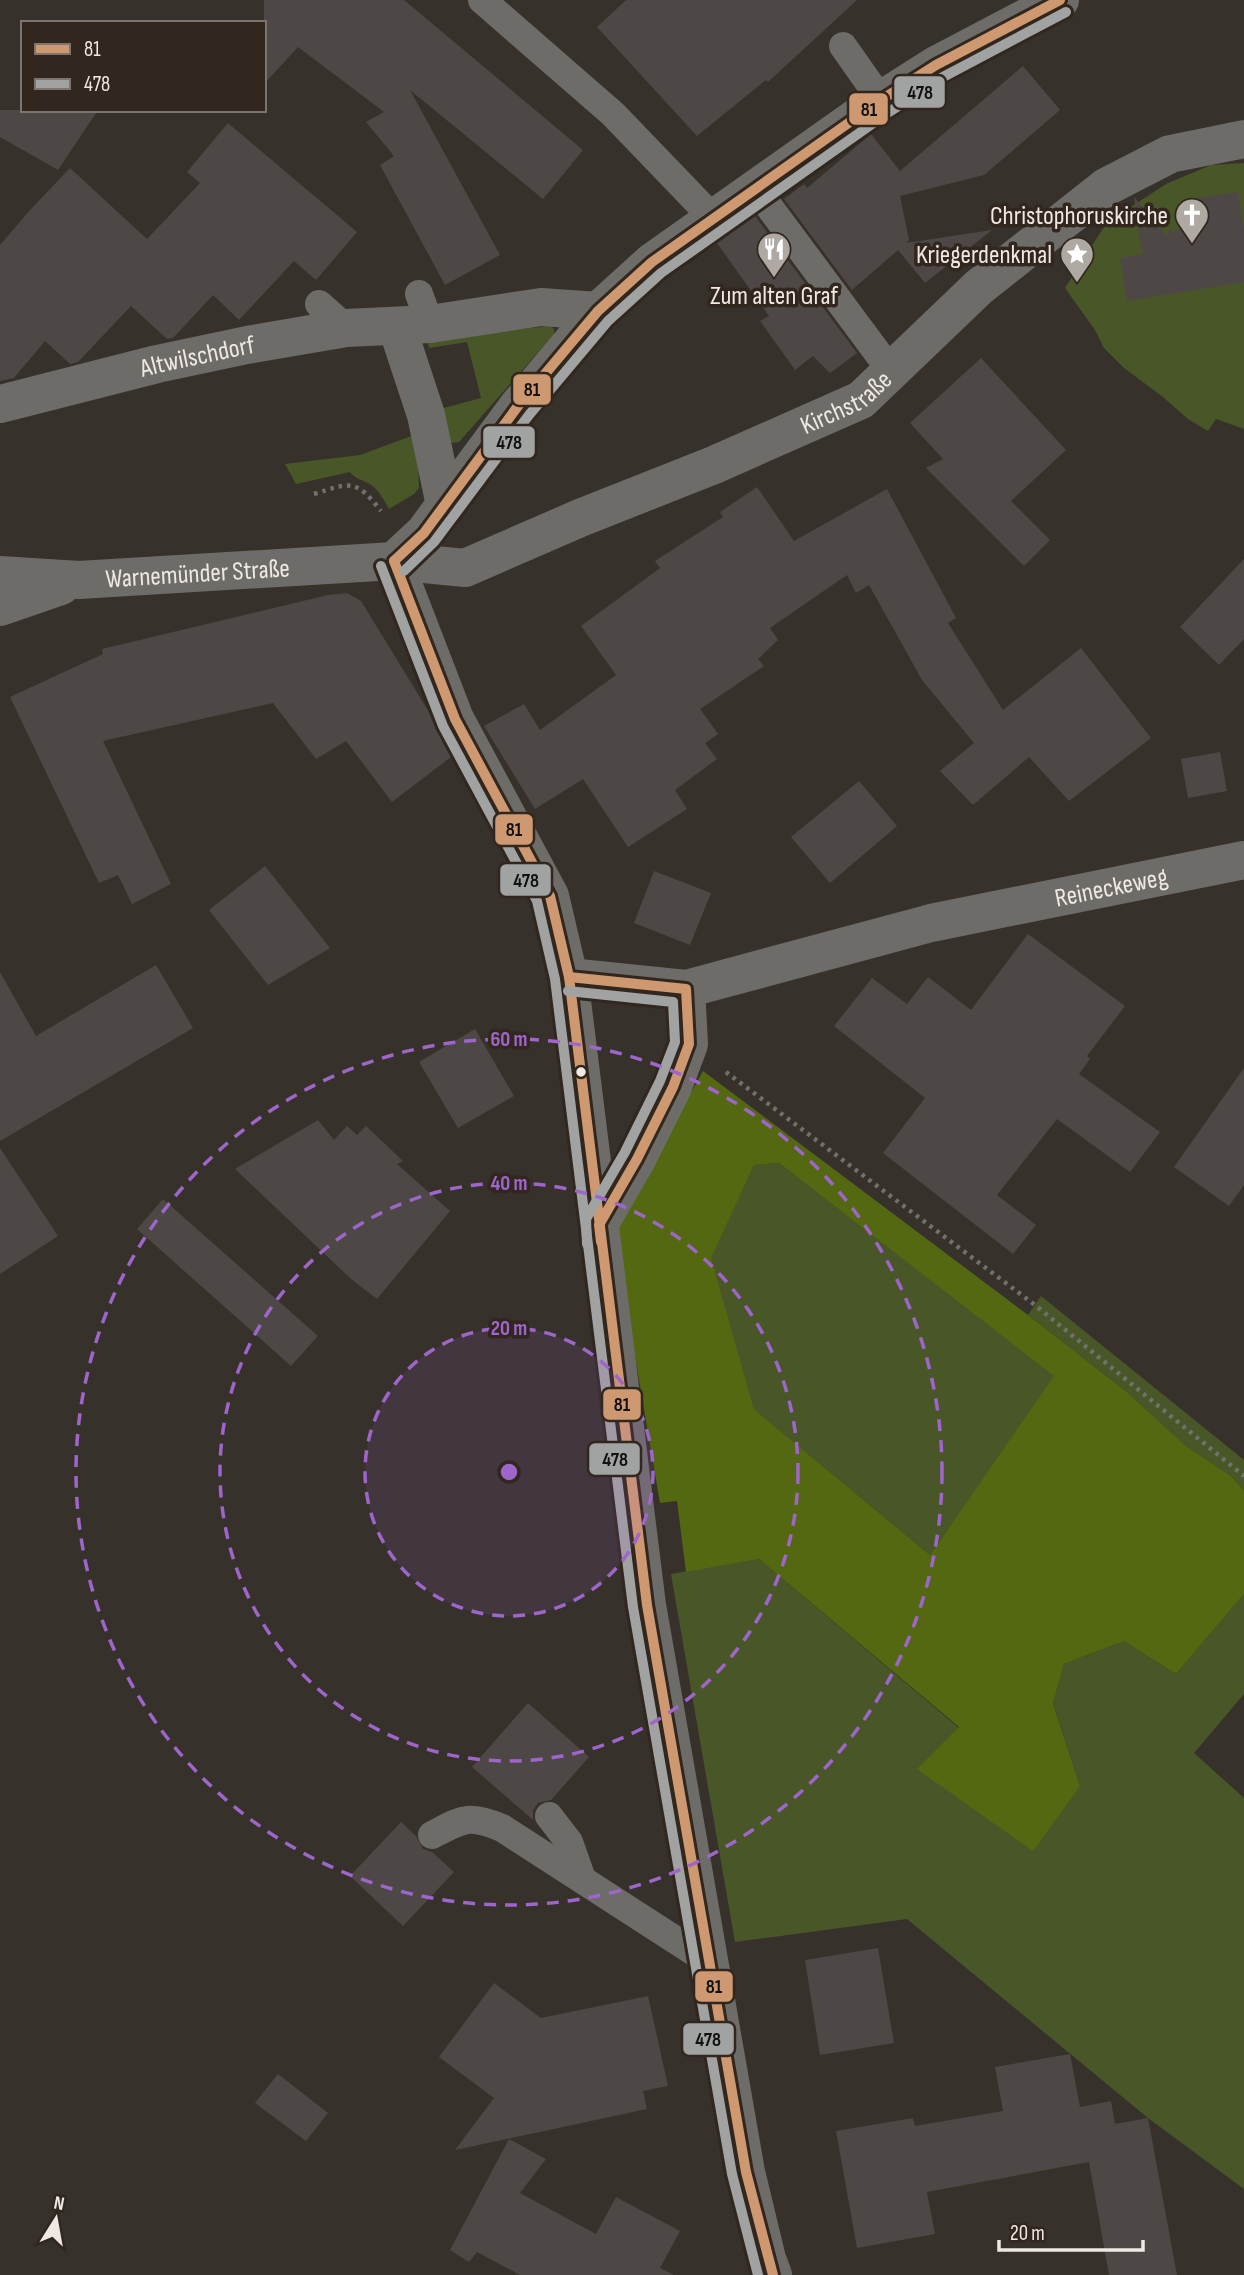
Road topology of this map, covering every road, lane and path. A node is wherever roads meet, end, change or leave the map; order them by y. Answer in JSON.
{"nodes":[{"id":1,"x":482,"y":0,"type":"edge"},
{"id":2,"x":1060,"y":0,"type":"edge"},
{"id":3,"x":843,"y":46,"type":"dead end"},
{"id":4,"x":881,"y":100,"type":"junction"},
{"id":5,"x":1244,"y":139,"type":"edge"},
{"id":6,"x":756,"y":189,"type":"junction"},
{"id":7,"x":714,"y":219,"type":"junction"},
{"id":8,"x":318,"y":303,"type":"dead end"},
{"id":9,"x":598,"y":311,"type":"junction"},
{"id":10,"x":415,"y":315,"type":"junction"},
{"id":11,"x":346,"y":328,"type":"junction"},
{"id":12,"x":891,"y":372,"type":"junction"},
{"id":13,"x":0,"y":404,"type":"edge"},
{"id":14,"x":314,"y":494,"type":"dead end"},
{"id":15,"x":445,"y":505,"type":"junction"},
{"id":16,"x":394,"y":561,"type":"junction"},
{"id":17,"x":0,"y":575,"type":"edge"},
{"id":18,"x":79,"y":580,"type":"junction"},
{"id":19,"x":0,"y":607,"type":"edge"},
{"id":20,"x":1244,"y":860,"type":"edge"},
{"id":21,"x":569,"y":977,"type":"junction"},
{"id":22,"x":686,"y":989,"type":"junction"},
{"id":23,"x":689,"y":1044,"type":"junction"},
{"id":24,"x":598,"y":1225,"type":"junction"},
{"id":25,"x":1244,"y":1476,"type":"edge"},
{"id":26,"x":549,"y":1816,"type":"dead end"},
{"id":27,"x":432,"y":1835,"type":"dead end"},
{"id":28,"x":582,"y":1879,"type":"junction"},
{"id":29,"x":708,"y":1961,"type":"junction"},
{"id":30,"x":764,"y":2270,"type":"edge"}],
"edges":[{"from":1,"to":7,"type":"lane"},
{"from":2,"to":4,"type":"street"},
{"from":3,"to":4,"type":"lane"},
{"from":4,"to":6,"type":"street"},
{"from":5,"to":12,"type":"street","name":"Kirchstraße"},
{"from":6,"to":7,"type":"street"},
{"from":6,"to":12,"type":"lane"},
{"from":7,"to":9,"type":"street"},
{"from":8,"to":11,"type":"lane"},
{"from":9,"to":10,"type":"street","name":"Altwilschdorf"},
{"from":9,"to":15,"type":"street"},
{"from":10,"to":11,"type":"street","name":"Altwilschdorf"},
{"from":10,"to":15,"type":"street"},
{"from":11,"to":13,"type":"street","name":"Altwilschdorf"},
{"from":12,"to":16,"type":"street","name":"Kirchstraße"},
{"from":14,"to":16,"type":"path"},
{"from":15,"to":16,"type":"street"},
{"from":16,"to":18,"type":"street","name":"Warnemünder Straße"},
{"from":16,"to":21,"type":"street"},
{"from":17,"to":18,"type":"street","name":"Warnemünder Straße"},
{"from":18,"to":19,"type":"street"},
{"from":20,"to":22,"type":"street","name":"Reineckeweg"},
{"from":21,"to":22,"type":"street","name":"Reineckeweg"},
{"from":21,"to":24,"type":"street"},
{"from":22,"to":23,"type":"street"},
{"from":23,"to":24,"type":"street"},
{"from":23,"to":25,"type":"path"},
{"from":24,"to":29,"type":"street"},
{"from":26,"to":28,"type":"lane"},
{"from":27,"to":28,"type":"lane"},
{"from":28,"to":29,"type":"lane"},
{"from":29,"to":30,"type":"street"}]}
